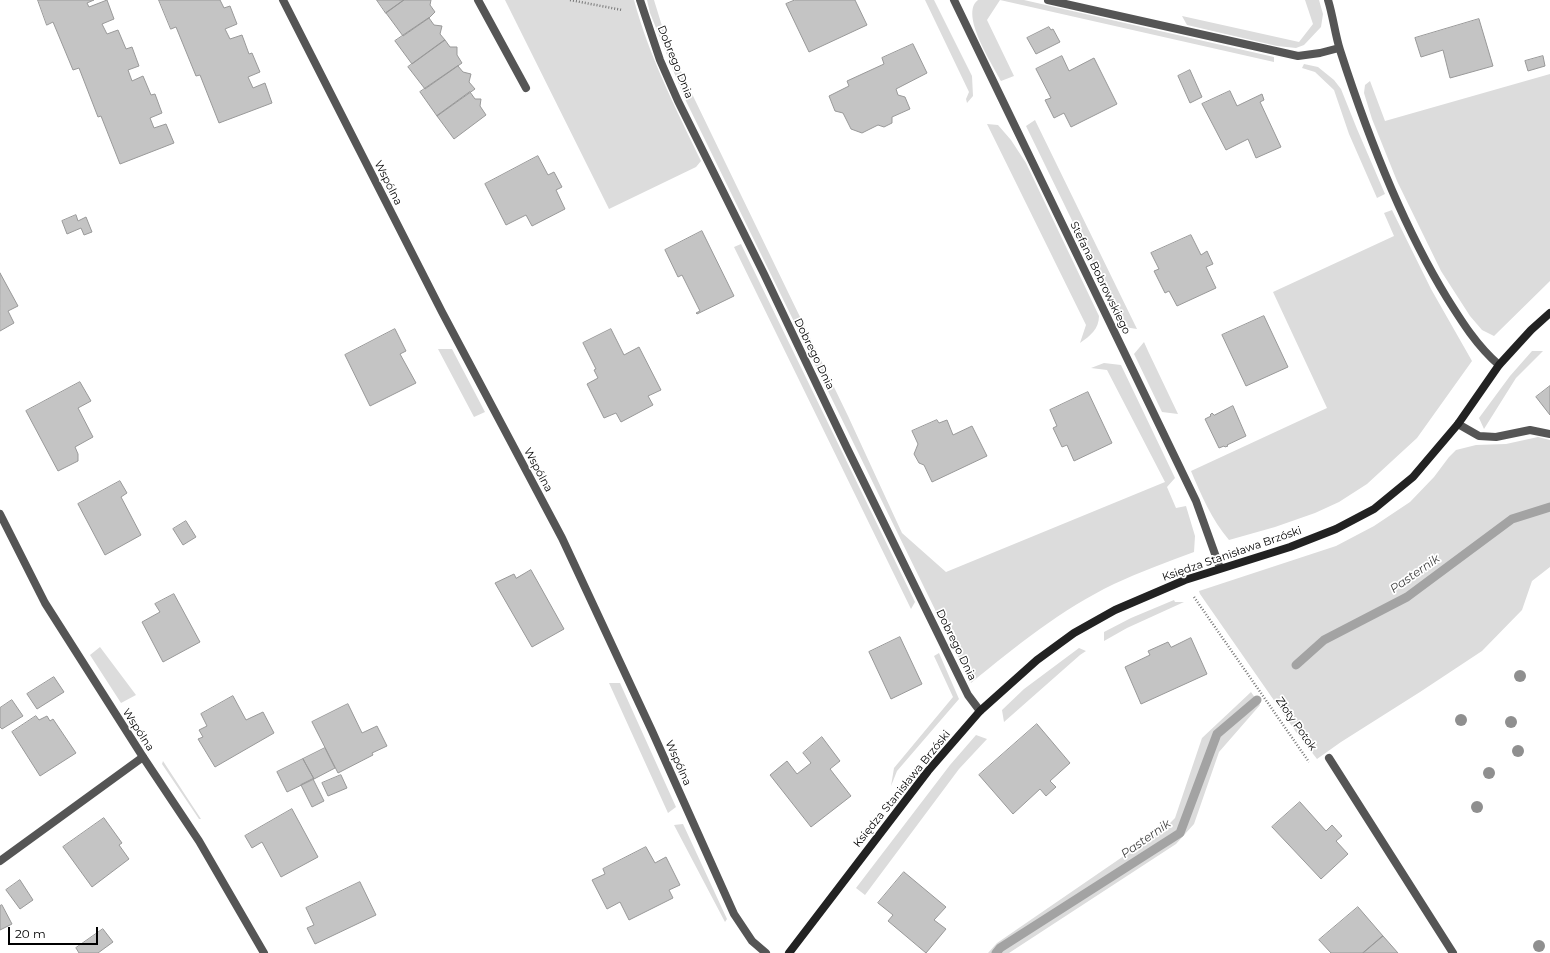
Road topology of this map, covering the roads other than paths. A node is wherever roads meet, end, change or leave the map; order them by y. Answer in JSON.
{"nodes":[{"id":1,"x":283,"y":0,"type":"edge"},
{"id":2,"x":478,"y":0,"type":"edge"},
{"id":3,"x":640,"y":0,"type":"edge"},
{"id":4,"x":954,"y":0,"type":"edge"},
{"id":5,"x":1048,"y":0,"type":"edge"},
{"id":6,"x":1328,"y":0,"type":"edge"},
{"id":7,"x":1339,"y":48,"type":"junction"},
{"id":8,"x":526,"y":88,"type":"dead end"},
{"id":9,"x":1550,"y":312,"type":"edge"},
{"id":10,"x":1499,"y":364,"type":"junction"},
{"id":11,"x":1458,"y":424,"type":"junction"},
{"id":12,"x":1550,"y":434,"type":"edge"},
{"id":13,"x":0,"y":514,"type":"edge"},
{"id":14,"x":1220,"y":568,"type":"junction"},
{"id":15,"x":980,"y":711,"type":"junction"},
{"id":16,"x":142,"y":757,"type":"junction"},
{"id":17,"x":1329,"y":758,"type":"road end"},
{"id":18,"x":0,"y":861,"type":"edge"},
{"id":19,"x":264,"y":953,"type":"edge"},
{"id":20,"x":766,"y":953,"type":"edge"},
{"id":21,"x":789,"y":953,"type":"edge"},
{"id":22,"x":1453,"y":953,"type":"edge"}],
"edges":[{"from":1,"to":20,"type":"street","name":"Wspólna"},
{"from":2,"to":8,"type":"street"},
{"from":3,"to":15,"type":"street","name":"Dobrego Dnia"},
{"from":4,"to":14,"type":"street","name":"Stefana Bobrowskiego"},
{"from":5,"to":7,"type":"street"},
{"from":6,"to":7,"type":"street"},
{"from":7,"to":10,"type":"street"},
{"from":9,"to":10,"type":"street","name":"Księdza Stanisława Brzóski"},
{"from":10,"to":11,"type":"street","name":"Księdza Stanisława Brzóski"},
{"from":11,"to":12,"type":"street"},
{"from":11,"to":14,"type":"street","name":"Księdza Stanisława Brzóski"},
{"from":13,"to":16,"type":"street","name":"Wspólna"},
{"from":14,"to":15,"type":"street","name":"Księdza Stanisława Brzóski"},
{"from":15,"to":21,"type":"street","name":"Księdza Stanisława Brzóski"},
{"from":16,"to":18,"type":"street"},
{"from":16,"to":19,"type":"street","name":"Wspólna"},
{"from":17,"to":22,"type":"street","name":"Złoty Potok"}]}
